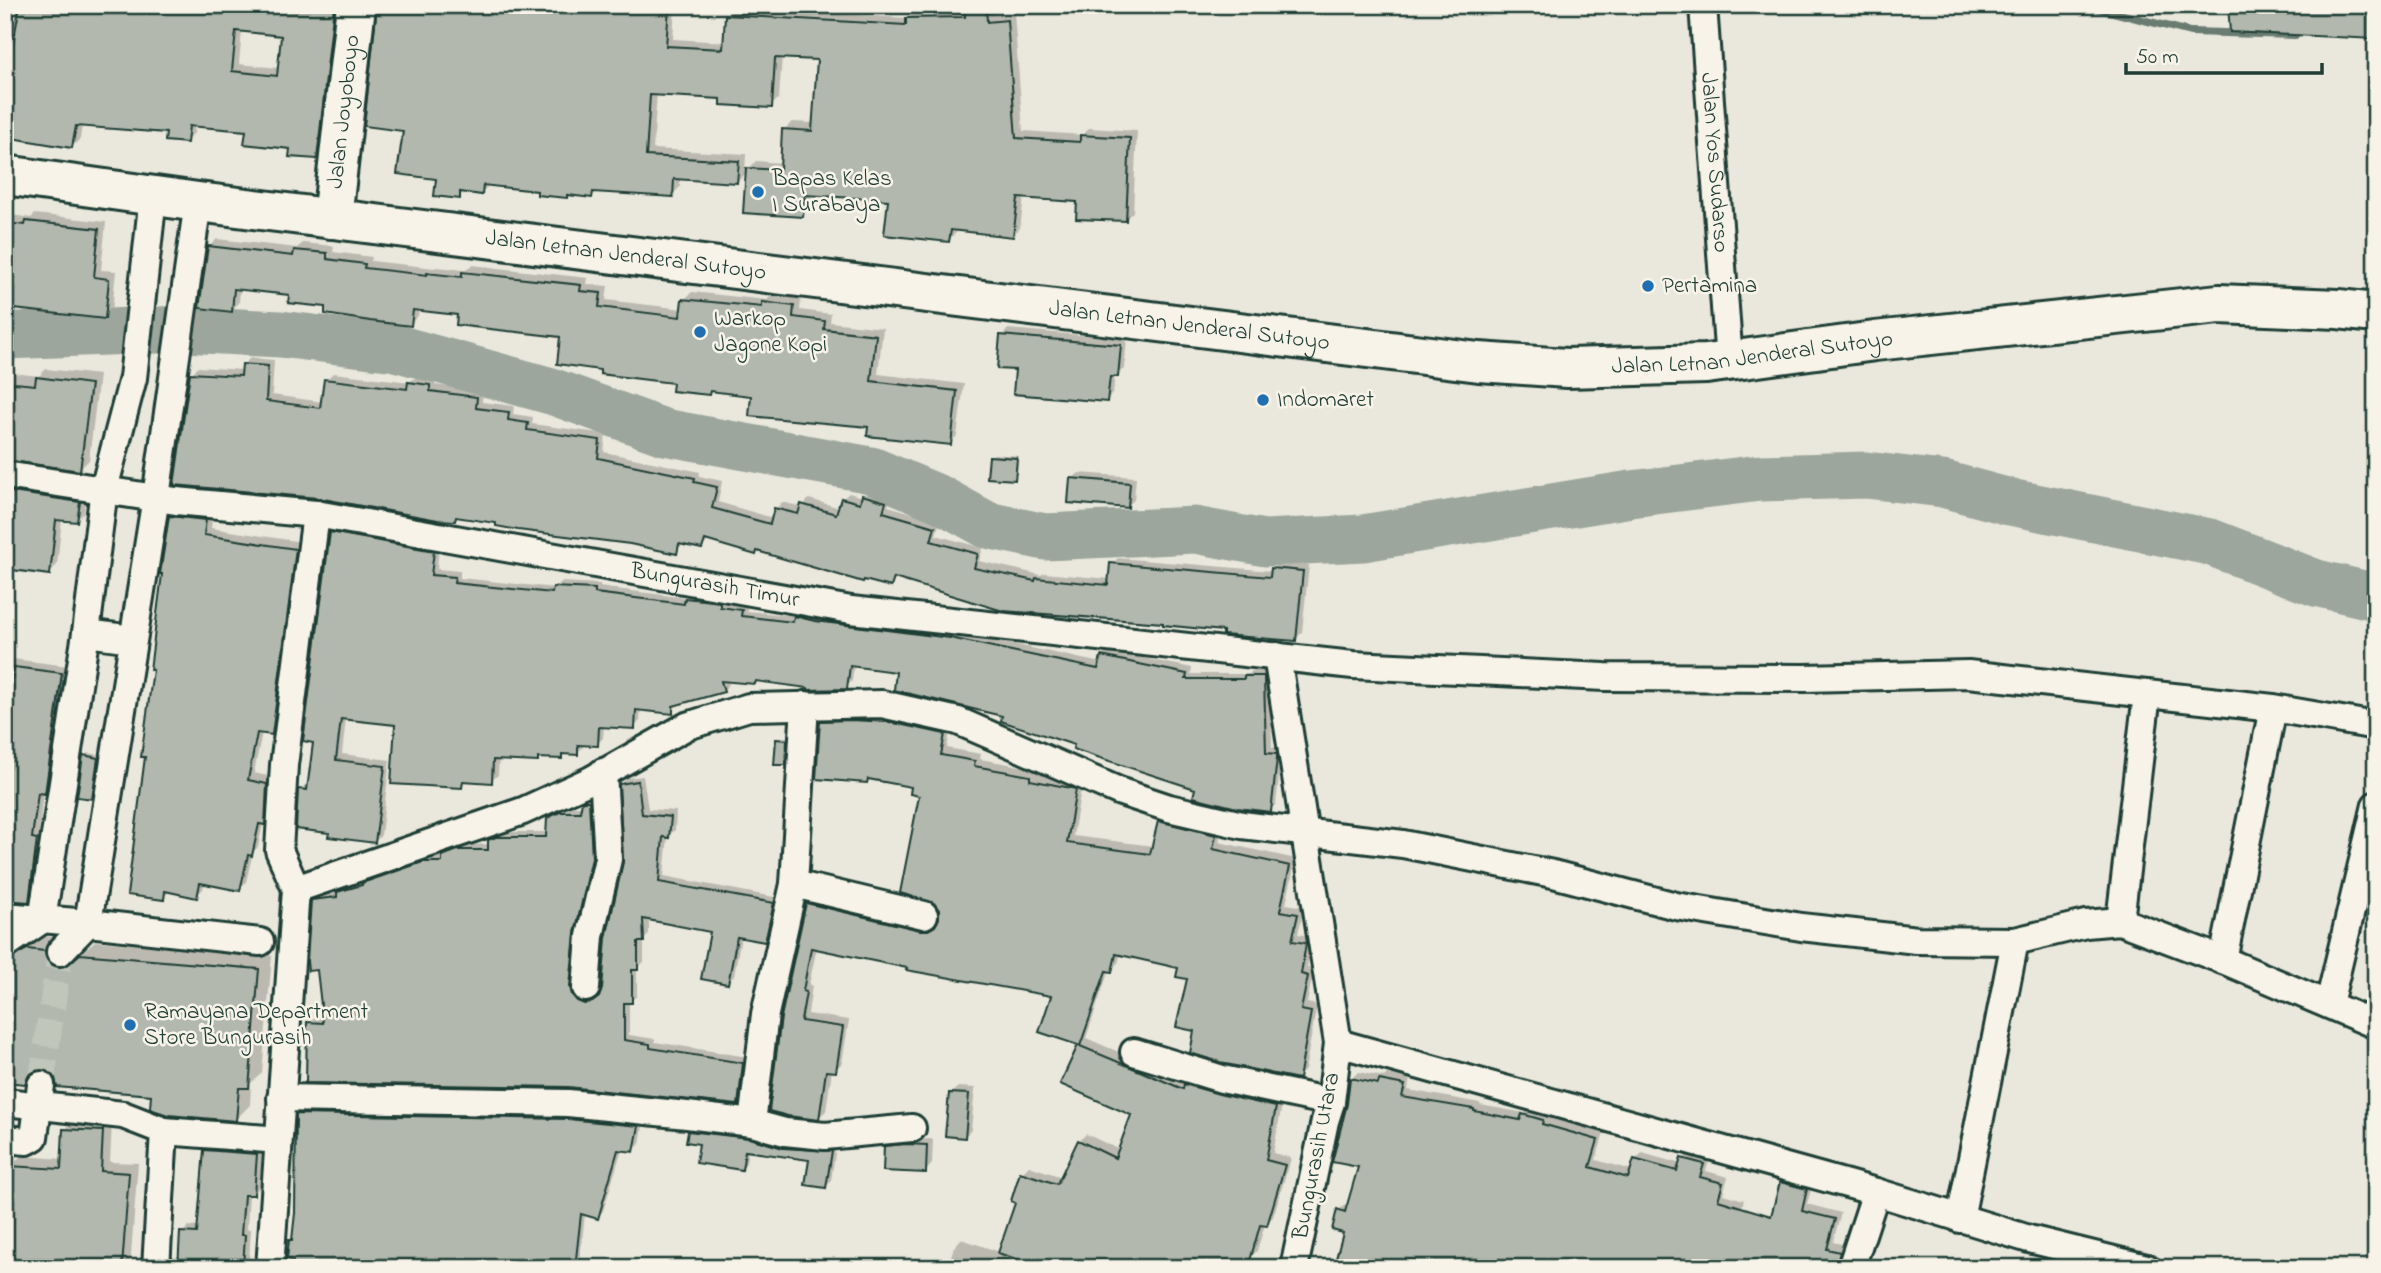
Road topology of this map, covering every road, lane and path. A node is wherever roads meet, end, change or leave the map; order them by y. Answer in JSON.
{"nodes":[{"id":1,"x":356,"y":5,"type":"edge"},
{"id":2,"x":1703,"y":5,"type":"edge"},
{"id":3,"x":5,"y":175,"type":"edge"},
{"id":4,"x":153,"y":195,"type":"junction"},
{"id":5,"x":198,"y":202,"type":"junction"},
{"id":6,"x":332,"y":219,"type":"junction"},
{"id":7,"x":2376,"y":313,"type":"edge"},
{"id":8,"x":1729,"y":362,"type":"junction"},
{"id":9,"x":134,"y":366,"type":"junction"},
{"id":10,"x":173,"y":371,"type":"junction"},
{"id":11,"x":5,"y":475,"type":"edge"},
{"id":12,"x":104,"y":489,"type":"junction"},
{"id":13,"x":156,"y":497,"type":"junction"},
{"id":14,"x":316,"y":514,"type":"junction"},
{"id":15,"x":86,"y":634,"type":"junction"},
{"id":16,"x":134,"y":639,"type":"junction"},
{"id":17,"x":1277,"y":656,"type":"junction"},
{"id":18,"x":2147,"y":694,"type":"junction"},
{"id":19,"x":805,"y":705,"type":"junction"},
{"id":20,"x":2273,"y":708,"type":"junction"},
{"id":21,"x":2376,"y":726,"type":"edge"},
{"id":22,"x":604,"y":772,"type":"junction"},
{"id":23,"x":2376,"y":805,"type":"edge"},
{"id":24,"x":1305,"y":831,"type":"junction"},
{"id":25,"x":794,"y":884,"type":"junction"},
{"id":26,"x":296,"y":889,"type":"junction"},
{"id":27,"x":924,"y":915,"type":"dead end"},
{"id":28,"x":5,"y":916,"type":"edge"},
{"id":29,"x":41,"y":920,"type":"junction"},
{"id":30,"x":2120,"y":922,"type":"junction"},
{"id":31,"x":88,"y":923,"type":"junction"},
{"id":32,"x":2015,"y":940,"type":"junction"},
{"id":33,"x":260,"y":942,"type":"dead end"},
{"id":34,"x":5,"y":945,"type":"edge"},
{"id":35,"x":60,"y":952,"type":"tunnel mouth"},
{"id":36,"x":2223,"y":960,"type":"junction"},
{"id":37,"x":586,"y":988,"type":"dead end"},
{"id":38,"x":2329,"y":1004,"type":"junction"},
{"id":39,"x":2376,"y":1025,"type":"edge"},
{"id":40,"x":1338,"y":1044,"type":"junction"},
{"id":41,"x":1135,"y":1052,"type":"dead end"},
{"id":42,"x":40,"y":1096,"type":"junction"},
{"id":43,"x":281,"y":1098,"type":"junction"},
{"id":44,"x":5,"y":1102,"type":"edge"},
{"id":45,"x":1331,"y":1102,"type":"junction"},
{"id":46,"x":752,"y":1124,"type":"junction"},
{"id":47,"x":912,"y":1128,"type":"dead end"},
{"id":48,"x":164,"y":1131,"type":"junction"},
{"id":49,"x":5,"y":1139,"type":"edge"},
{"id":50,"x":267,"y":1139,"type":"dead end"},
{"id":51,"x":1876,"y":1192,"type":"junction"},
{"id":52,"x":1960,"y":1219,"type":"junction"},
{"id":53,"x":156,"y":1268,"type":"edge"},
{"id":54,"x":270,"y":1268,"type":"edge"},
{"id":55,"x":1294,"y":1268,"type":"edge"},
{"id":56,"x":1851,"y":1268,"type":"edge"},
{"id":57,"x":2147,"y":1268,"type":"edge"}],
"edges":[{"from":1,"to":6,"type":"main road","name":"Jalan Joyoboyo"},
{"from":2,"to":8,"type":"street","name":"Jalan Yos Sudarso"},
{"from":3,"to":4,"type":"main road","name":"Jalan Letnan Jenderal Sutoyo"},
{"from":4,"to":5,"type":"main road","name":"Jalan Letnan Jenderal Sutoyo"},
{"from":4,"to":9,"type":"street"},
{"from":5,"to":6,"type":"main road","name":"Jalan Letnan Jenderal Sutoyo"},
{"from":5,"to":10,"type":"street"},
{"from":6,"to":8,"type":"main road","name":"Jalan Letnan Jenderal Sutoyo"},
{"from":7,"to":8,"type":"main road","name":"Jalan Letnan Jenderal Sutoyo"},
{"from":9,"to":10,"type":"street"},
{"from":9,"to":12,"type":"street"},
{"from":10,"to":13,"type":"street"},
{"from":11,"to":12,"type":"street","name":"Bungurasih Timur"},
{"from":12,"to":13,"type":"street","name":"Bungurasih Timur"},
{"from":12,"to":15,"type":"street"},
{"from":13,"to":14,"type":"street","name":"Bungurasih Timur"},
{"from":13,"to":16,"type":"street"},
{"from":14,"to":17,"type":"street","name":"Bungurasih Timur"},
{"from":14,"to":26,"type":"street"},
{"from":15,"to":16,"type":"street"},
{"from":15,"to":29,"type":"street"},
{"from":16,"to":31,"type":"street"},
{"from":17,"to":18,"type":"street","name":"Bungurasih Timur"},
{"from":17,"to":24,"type":"street","name":"Bungurasih Utara"},
{"from":18,"to":20,"type":"street","name":"Bungurasih Timur"},
{"from":18,"to":30,"type":"street"},
{"from":19,"to":22,"type":"street"},
{"from":19,"to":24,"type":"street"},
{"from":19,"to":25,"type":"street"},
{"from":20,"to":21,"type":"street","name":"Bungurasih Timur"},
{"from":20,"to":36,"type":"street"},
{"from":22,"to":26,"type":"street"},
{"from":22,"to":37,"type":"street"},
{"from":23,"to":38,"type":"street"},
{"from":24,"to":32,"type":"street"},
{"from":24,"to":40,"type":"street","name":"Bungurasih Utara"},
{"from":25,"to":27,"type":"street"},
{"from":25,"to":46,"type":"street"},
{"from":26,"to":43,"type":"street"},
{"from":28,"to":29,"type":"street"},
{"from":29,"to":31,"type":"street"},
{"from":29,"to":34,"type":"street"},
{"from":30,"to":32,"type":"street"},
{"from":30,"to":36,"type":"street"},
{"from":31,"to":33,"type":"street"},
{"from":31,"to":35,"type":"street"},
{"from":32,"to":52,"type":"street"},
{"from":36,"to":38,"type":"street"},
{"from":38,"to":39,"type":"street"},
{"from":40,"to":45,"type":"street","name":"Bungurasih Utara"},
{"from":40,"to":51,"type":"street"},
{"from":41,"to":45,"type":"street"},
{"from":42,"to":44,"type":"street"},
{"from":42,"to":48,"type":"street"},
{"from":42,"to":49,"type":"street"},
{"from":43,"to":46,"type":"street"},
{"from":43,"to":54,"type":"street"},
{"from":45,"to":55,"type":"street","name":"Bungurasih Utara"},
{"from":46,"to":47,"type":"street"},
{"from":48,"to":50,"type":"street"},
{"from":48,"to":53,"type":"street"},
{"from":51,"to":52,"type":"street"},
{"from":51,"to":56,"type":"street"},
{"from":52,"to":57,"type":"street"}]}
